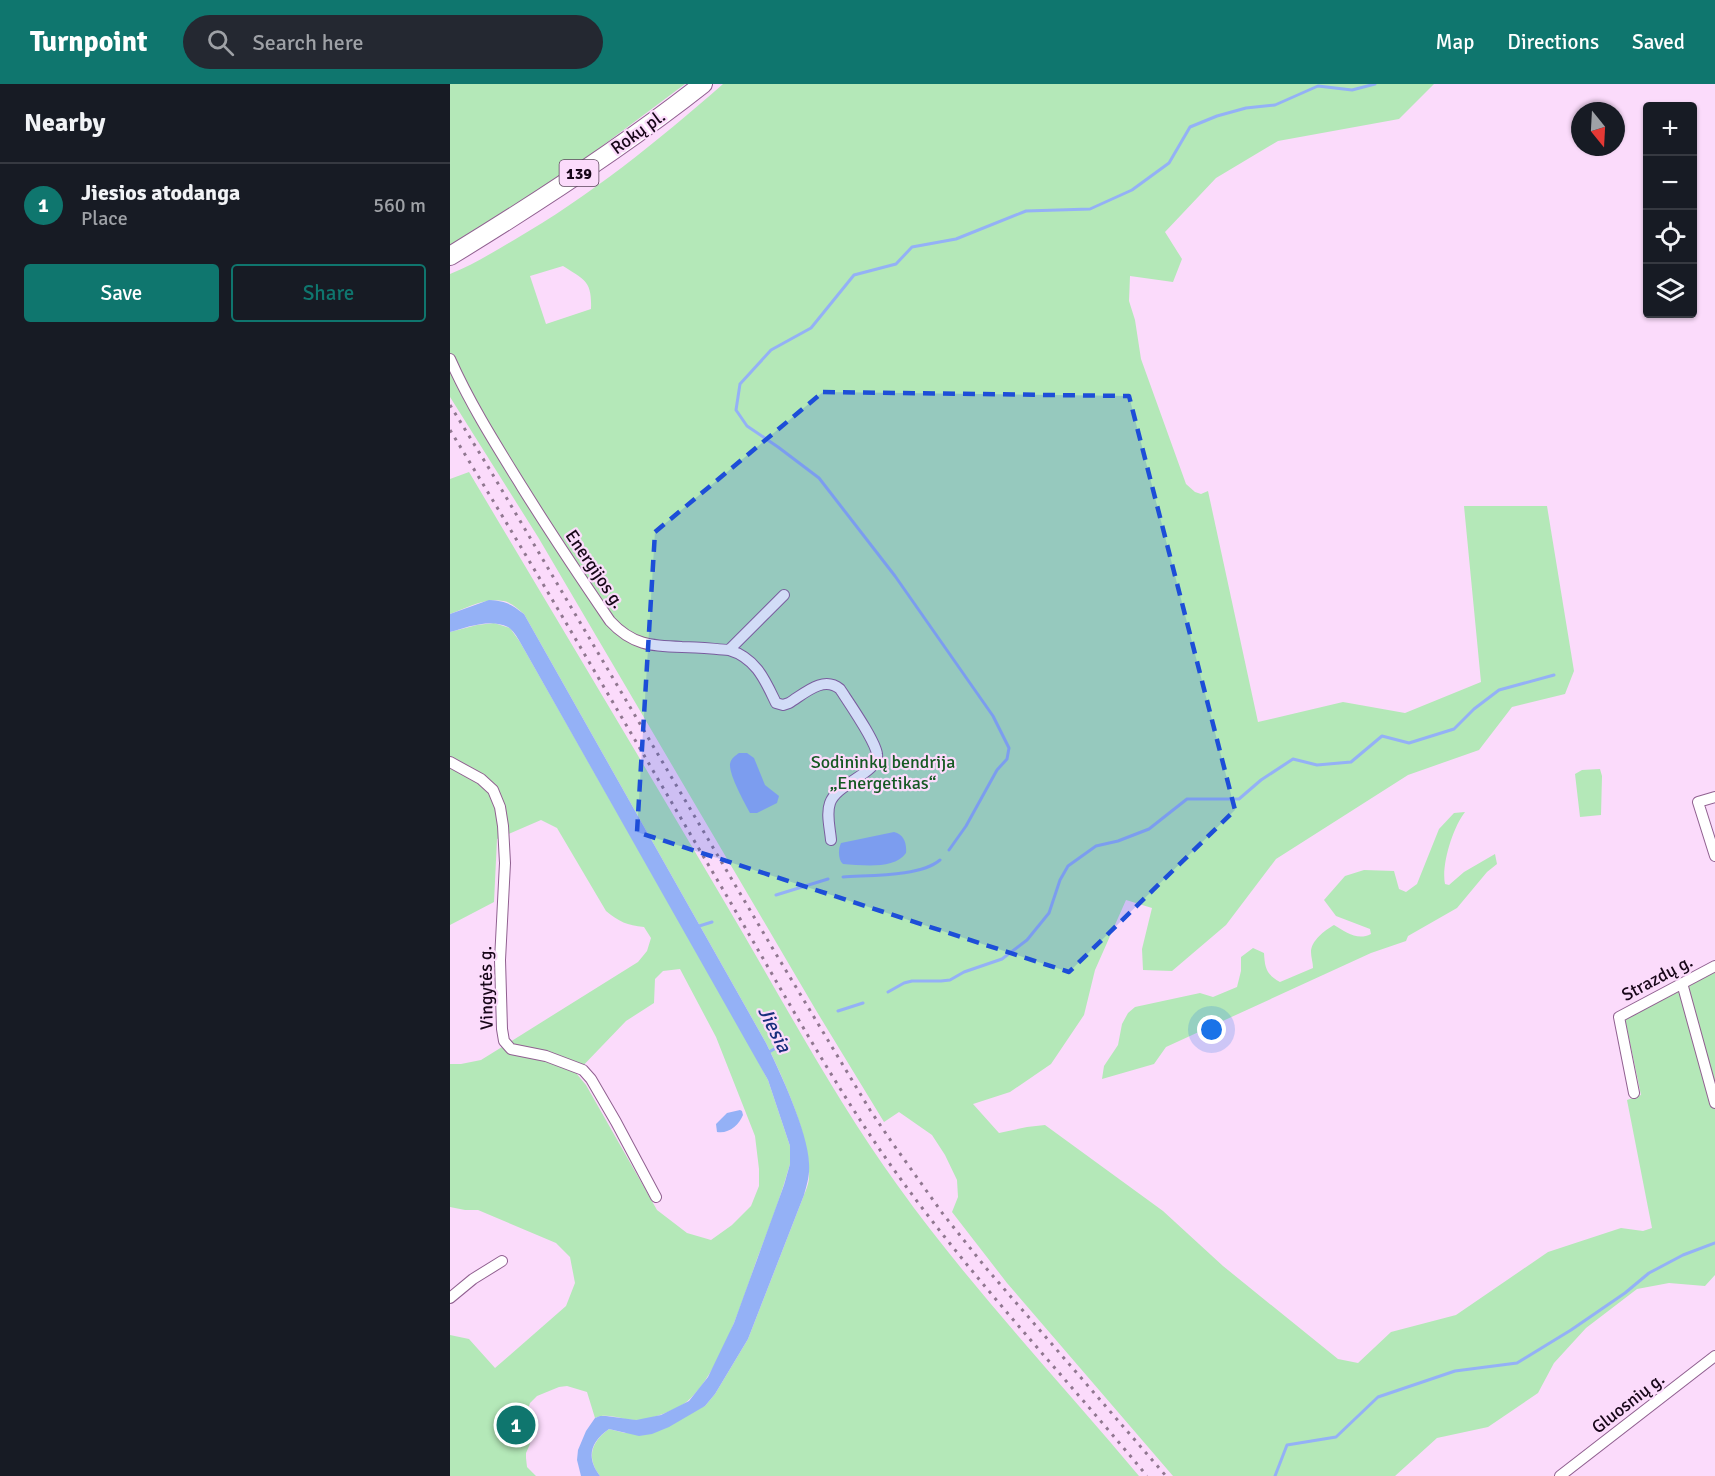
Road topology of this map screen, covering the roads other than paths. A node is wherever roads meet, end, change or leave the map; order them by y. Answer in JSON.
{"nodes":[{"id":1,"x":703,"y":84,"type":"edge"},
{"id":2,"x":450,"y":256,"type":"edge"},
{"id":3,"x":450,"y":359,"type":"edge"},
{"id":4,"x":784,"y":595,"type":"dead end"},
{"id":5,"x":729,"y":650,"type":"junction"},
{"id":6,"x":450,"y":762,"type":"edge"},
{"id":7,"x":1715,"y":797,"type":"edge"},
{"id":8,"x":831,"y":840,"type":"dead end"},
{"id":9,"x":1715,"y":856,"type":"edge"},
{"id":10,"x":1715,"y":966,"type":"edge"},
{"id":11,"x":1682,"y":983,"type":"junction"},
{"id":12,"x":1634,"y":1094,"type":"dead end"},
{"id":13,"x":1714,"y":1103,"type":"edge"},
{"id":14,"x":656,"y":1197,"type":"dead end"},
{"id":15,"x":502,"y":1261,"type":"dead end"},
{"id":16,"x":450,"y":1298,"type":"edge"},
{"id":17,"x":1715,"y":1356,"type":"edge"},
{"id":18,"x":1560,"y":1476,"type":"edge"}],
"edges":[{"from":1,"to":2,"type":"main road","name":"Rokų pl.","number":"139"},
{"from":3,"to":5,"type":"street","name":"Energijos g."},
{"from":4,"to":5,"type":"street"},
{"from":5,"to":8,"type":"street","name":"Energijos g."},
{"from":6,"to":14,"type":"street","name":"Vingytės g."},
{"from":7,"to":9,"type":"street"},
{"from":10,"to":11,"type":"street","name":"Strazdų g."},
{"from":11,"to":12,"type":"street","name":"Strazdų g."},
{"from":11,"to":13,"type":"street"},
{"from":15,"to":16,"type":"street"},
{"from":17,"to":18,"type":"street","name":"Gluosnių g."}]}
